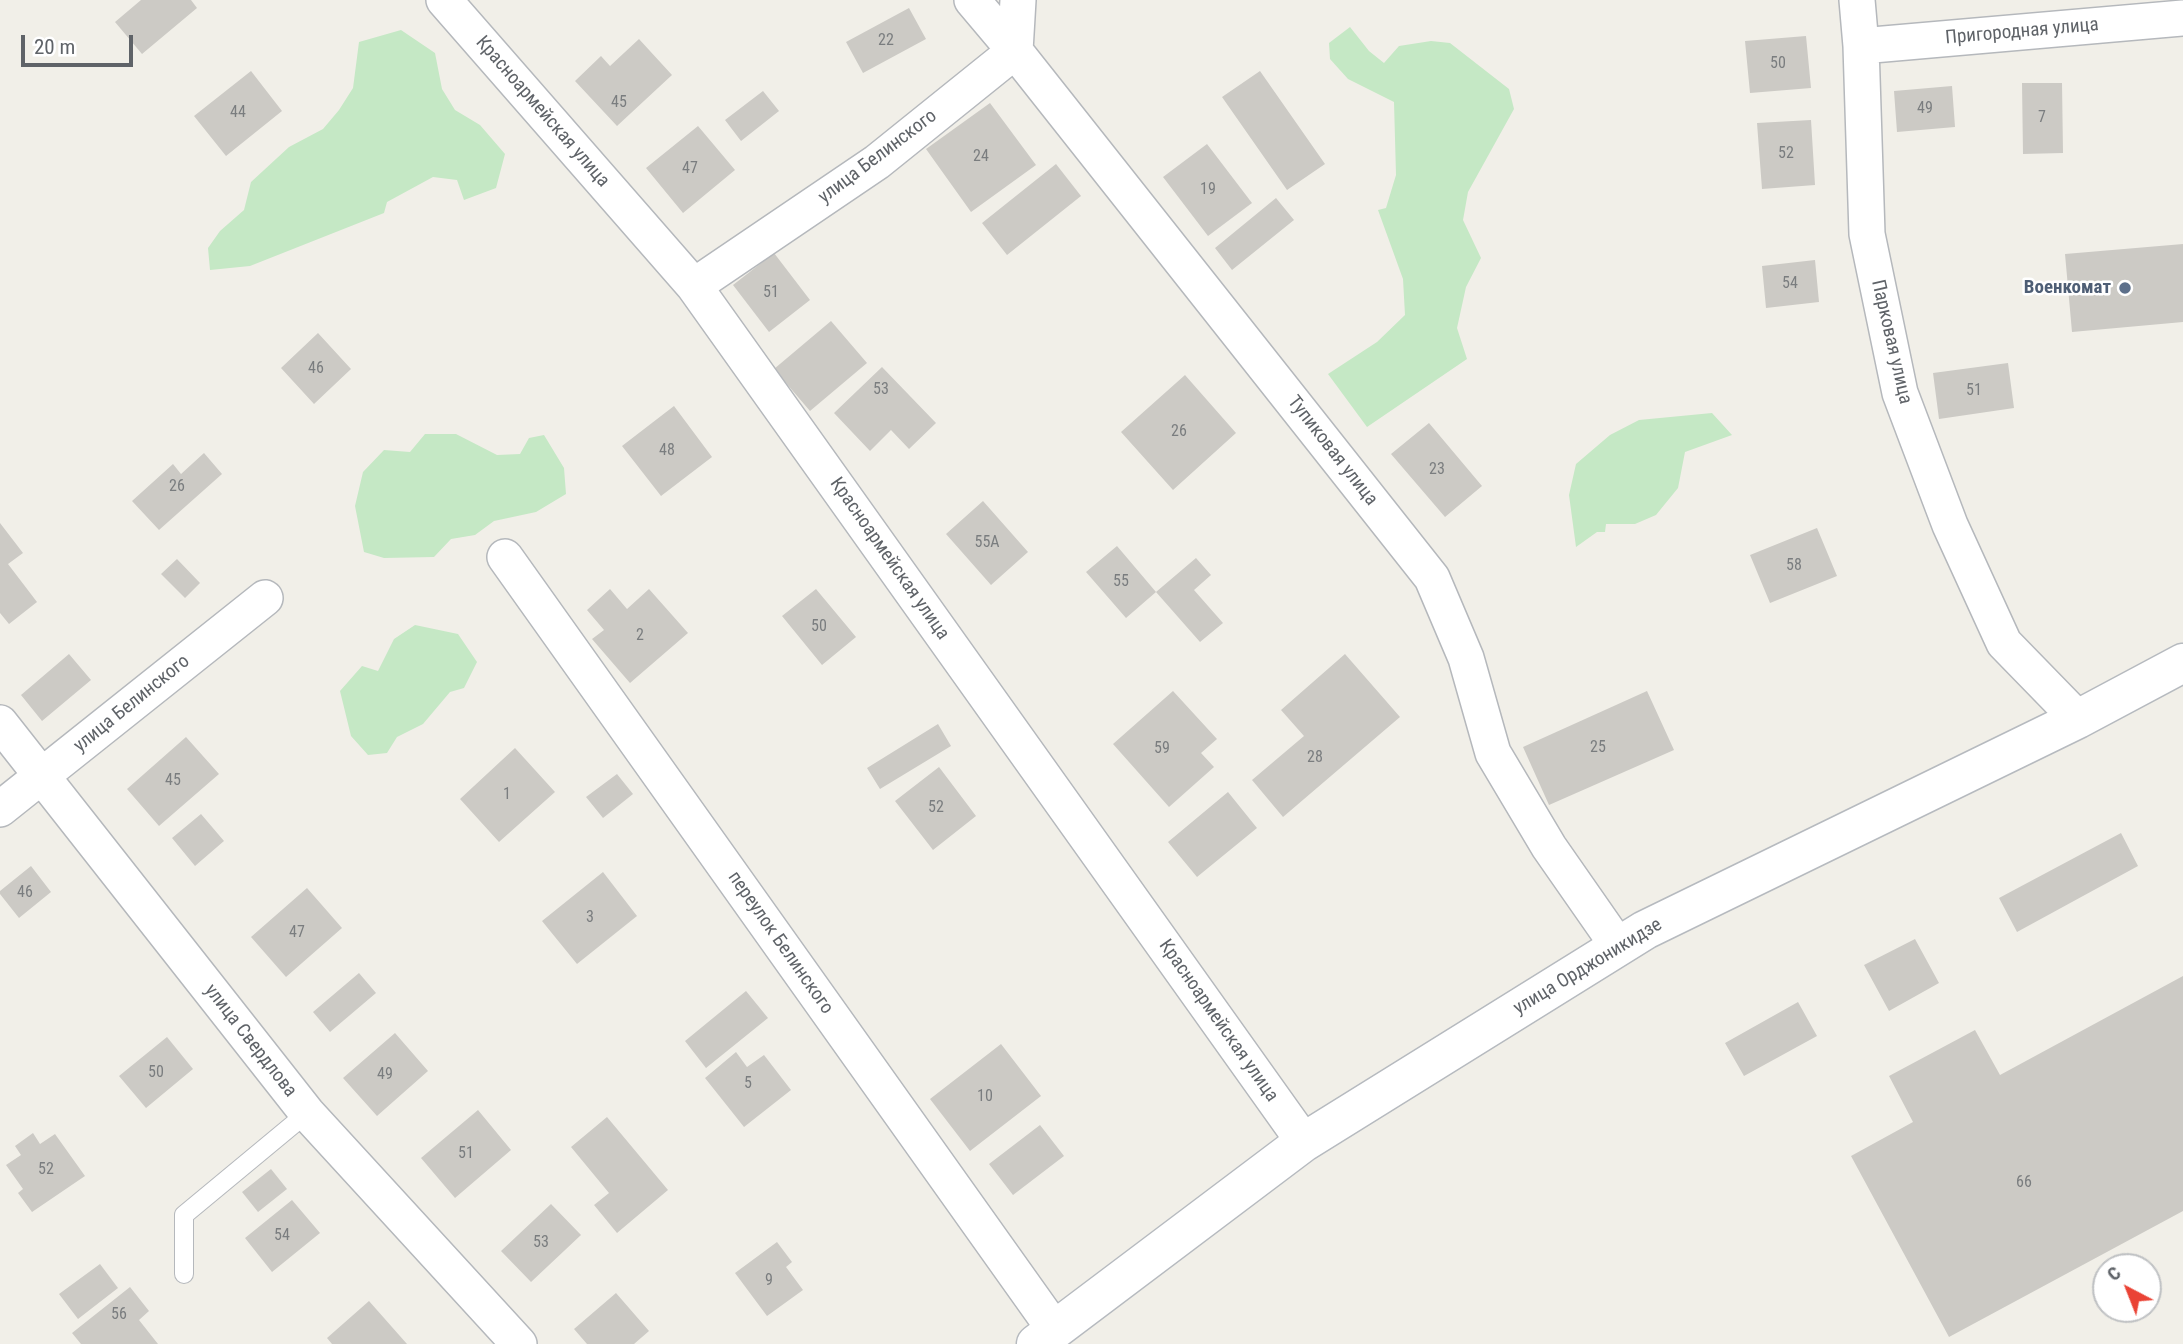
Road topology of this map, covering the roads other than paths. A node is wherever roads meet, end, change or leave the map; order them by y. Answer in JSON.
{"nodes":[{"id":1,"x":444,"y":0,"type":"edge"},
{"id":2,"x":972,"y":0,"type":"edge"},
{"id":3,"x":1018,"y":0,"type":"edge"},
{"id":4,"x":1857,"y":0,"type":"edge"},
{"id":5,"x":2183,"y":18,"type":"edge"},
{"id":6,"x":1861,"y":46,"type":"junction"},
{"id":7,"x":1015,"y":51,"type":"junction"},
{"id":8,"x":694,"y":286,"type":"junction"},
{"id":9,"x":505,"y":557,"type":"dead end"},
{"id":10,"x":265,"y":598,"type":"dead end"},
{"id":11,"x":2183,"y":663,"type":"edge"},
{"id":12,"x":2078,"y":719,"type":"junction"},
{"id":13,"x":0,"y":723,"type":"edge"},
{"id":14,"x":42,"y":776,"type":"junction"},
{"id":15,"x":0,"y":808,"type":"edge"},
{"id":16,"x":1618,"y":946,"type":"junction"},
{"id":17,"x":307,"y":1113,"type":"junction"},
{"id":18,"x":1304,"y":1142,"type":"junction"},
{"id":19,"x":184,"y":1274,"type":"dead end"},
{"id":20,"x":1046,"y":1337,"type":"edge"},
{"id":21,"x":519,"y":1344,"type":"edge"}],
"edges":[{"from":1,"to":8,"type":"street","name":"Красноармейская улица"},
{"from":2,"to":7,"type":"street","name":"Тупиковая улица"},
{"from":3,"to":7,"type":"street"},
{"from":4,"to":6,"type":"street","name":"Парковая улица"},
{"from":5,"to":6,"type":"street","name":"Пригородная улица"},
{"from":6,"to":12,"type":"street","name":"Парковая улица"},
{"from":7,"to":8,"type":"street","name":"улица Белинского"},
{"from":7,"to":16,"type":"street","name":"Тупиковая улица"},
{"from":8,"to":18,"type":"street","name":"Красноармейская улица"},
{"from":9,"to":20,"type":"street","name":"переулок Белинского"},
{"from":10,"to":14,"type":"street","name":"улица Белинского"},
{"from":11,"to":12,"type":"main road","name":"улица Орджоникидзе"},
{"from":12,"to":16,"type":"main road","name":"улица Орджоникидзе"},
{"from":13,"to":14,"type":"street","name":"улица Свердлова"},
{"from":14,"to":15,"type":"street","name":"улица Белинского"},
{"from":14,"to":17,"type":"street","name":"улица Свердлова"},
{"from":16,"to":18,"type":"main road","name":"улица Орджоникидзе"},
{"from":17,"to":19,"type":"lane"},
{"from":17,"to":21,"type":"street","name":"улица Свердлова"},
{"from":18,"to":20,"type":"main road","name":"улица Орджоникидзе"}]}
